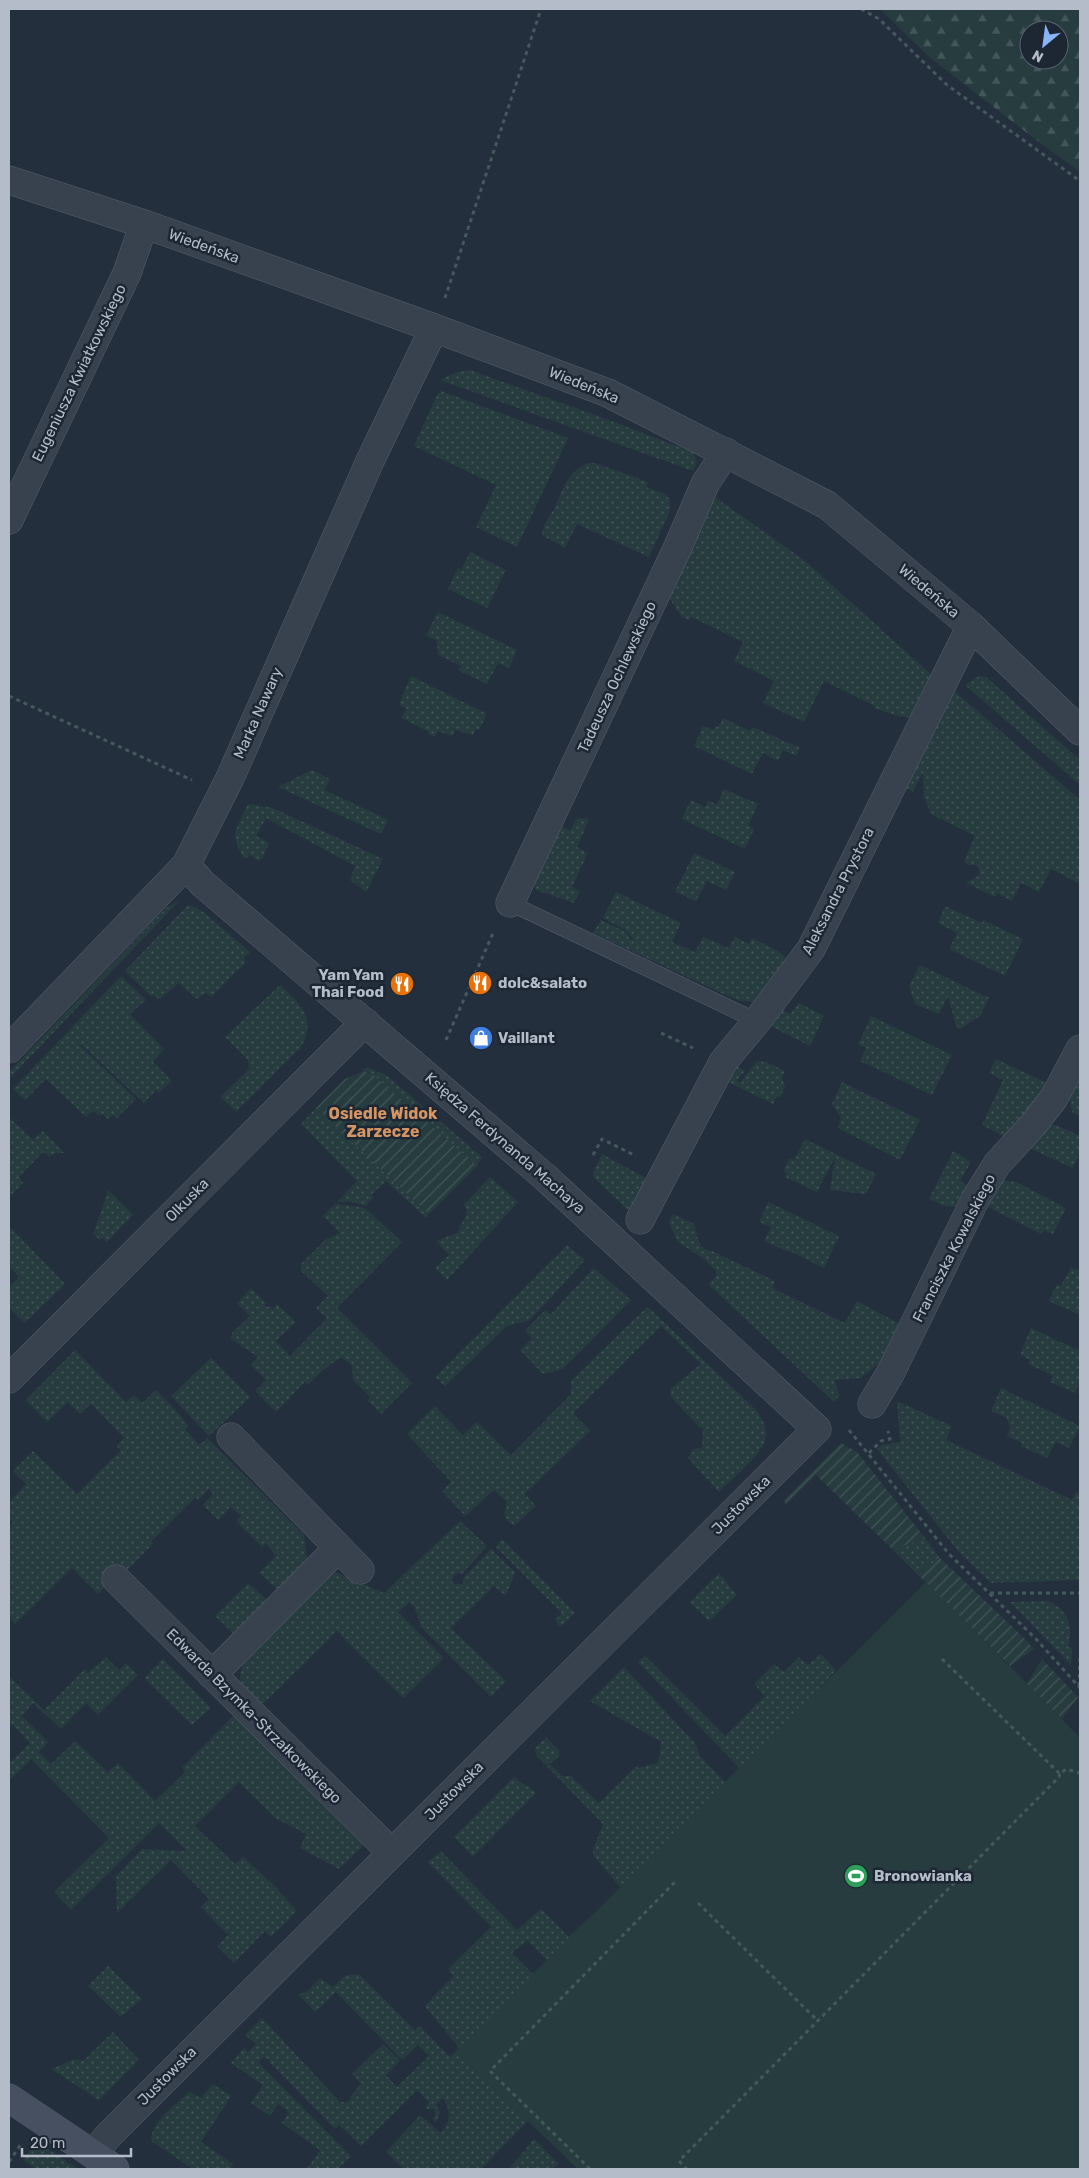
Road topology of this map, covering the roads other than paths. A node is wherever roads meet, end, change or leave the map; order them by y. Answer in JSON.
{"nodes":[{"id":1,"x":9,"y":180,"type":"edge"},
{"id":2,"x":144,"y":224,"type":"junction"},
{"id":3,"x":434,"y":328,"type":"junction"},
{"id":4,"x":726,"y":452,"type":"junction"},
{"id":5,"x":9,"y":520,"type":"edge"},
{"id":6,"x":970,"y":626,"type":"junction"},
{"id":7,"x":1080,"y":731,"type":"edge"},
{"id":8,"x":186,"y":865,"type":"junction"},
{"id":9,"x":510,"y":903,"type":"joint"},
{"id":10,"x":757,"y":1021,"type":"junction"},
{"id":11,"x":365,"y":1022,"type":"junction"},
{"id":12,"x":9,"y":1049,"type":"edge"},
{"id":13,"x":1080,"y":1049,"type":"edge"},
{"id":14,"x":640,"y":1220,"type":"dead end"},
{"id":15,"x":9,"y":1379,"type":"edge"},
{"id":16,"x":872,"y":1404,"type":"dead end"},
{"id":17,"x":817,"y":1429,"type":"joint"},
{"id":18,"x":230,"y":1437,"type":"dead end"},
{"id":19,"x":338,"y":1548,"type":"junction"},
{"id":20,"x":360,"y":1570,"type":"dead end"},
{"id":21,"x":116,"y":1579,"type":"dead end"},
{"id":22,"x":212,"y":1675,"type":"junction"},
{"id":23,"x":392,"y":1852,"type":"junction"},
{"id":24,"x":9,"y":2098,"type":"edge"},
{"id":25,"x":93,"y":2154,"type":"junction"},
{"id":26,"x":115,"y":2169,"type":"edge"}],
"edges":[{"from":1,"to":2,"type":"street","name":"Wiedeńska"},
{"from":2,"to":3,"type":"street","name":"Wiedeńska"},
{"from":2,"to":5,"type":"street","name":"Eugeniusza Kwiatkowskiego"},
{"from":3,"to":4,"type":"street","name":"Wiedeńska"},
{"from":3,"to":8,"type":"street","name":"Marka Nawary"},
{"from":4,"to":6,"type":"street","name":"Wiedeńska"},
{"from":4,"to":9,"type":"street","name":"Tadeusza Ochlewskiego"},
{"from":6,"to":7,"type":"street","name":"Wiedeńska"},
{"from":6,"to":10,"type":"street","name":"Aleksandra Prystora"},
{"from":8,"to":11,"type":"street","name":"Księdza Ferdynanda Machaya"},
{"from":8,"to":12,"type":"street","name":"Marka Nawary"},
{"from":9,"to":10,"type":"lane"},
{"from":10,"to":14,"type":"street","name":"Aleksandra Prystora"},
{"from":11,"to":15,"type":"street","name":"Olkuska"},
{"from":11,"to":17,"type":"street","name":"Księdza Ferdynanda Machaya"},
{"from":13,"to":16,"type":"street","name":"Franciszka Kowalskiego"},
{"from":17,"to":23,"type":"street","name":"Justowska"},
{"from":18,"to":19,"type":"street"},
{"from":19,"to":20,"type":"street"},
{"from":19,"to":22,"type":"street"},
{"from":21,"to":22,"type":"street","name":"Edwarda Bzymka-Strzałkowskiego"},
{"from":22,"to":23,"type":"street","name":"Edwarda Bzymka-Strzałkowskiego"},
{"from":23,"to":25,"type":"street","name":"Justowska"},
{"from":24,"to":25,"type":"street"},
{"from":25,"to":26,"type":"street"}]}
